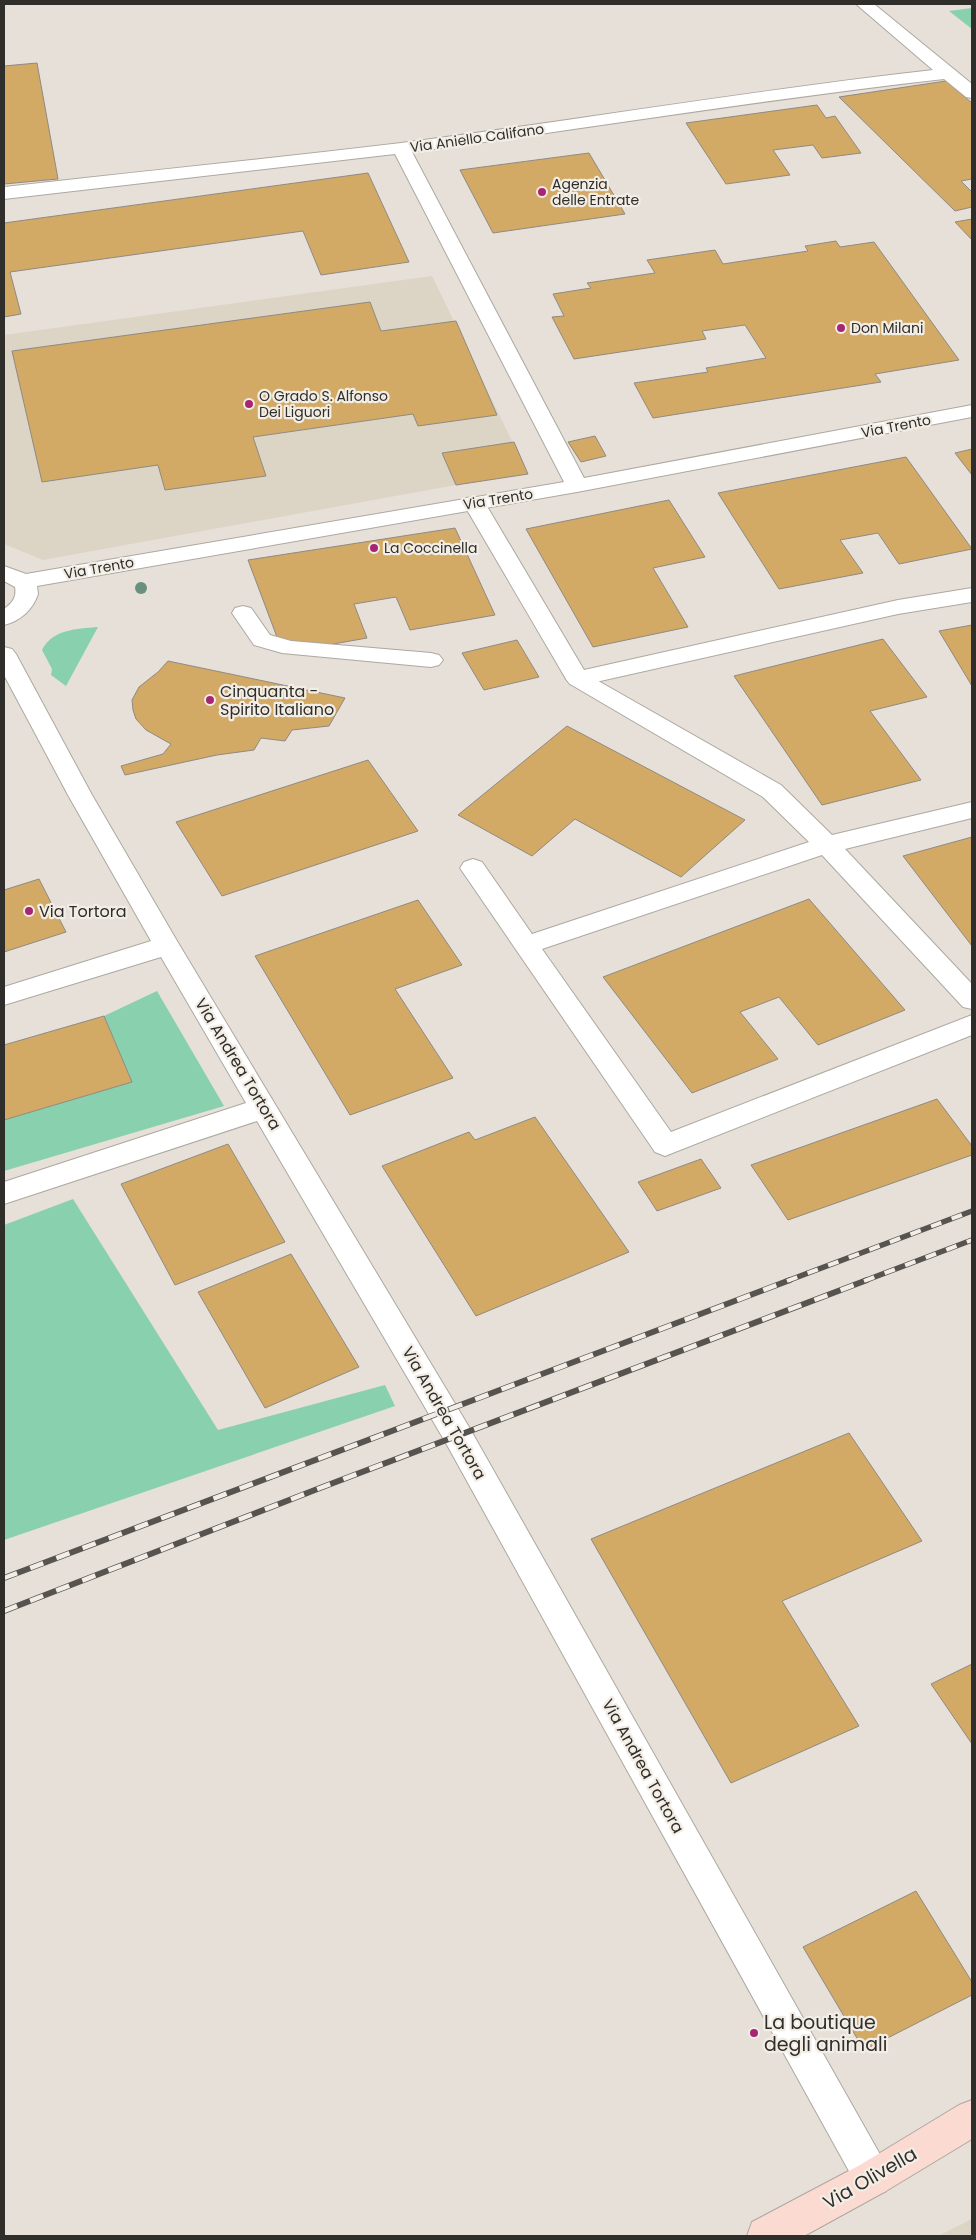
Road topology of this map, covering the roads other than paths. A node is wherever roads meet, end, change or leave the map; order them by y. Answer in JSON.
{"nodes":[{"id":1,"x":864,"y":4,"type":"edge"},
{"id":2,"x":949,"y":73,"type":"junction"},
{"id":3,"x":972,"y":93,"type":"edge"},
{"id":4,"x":401,"y":148,"type":"junction"},
{"id":5,"x":4,"y":193,"type":"edge"},
{"id":6,"x":972,"y":411,"type":"edge"},
{"id":7,"x":577,"y":486,"type":"junction"},
{"id":8,"x":474,"y":503,"type":"junction"},
{"id":9,"x":13,"y":577,"type":"edge"},
{"id":10,"x":972,"y":595,"type":"edge"},
{"id":11,"x":244,"y":613,"type":"dead end"},
{"id":12,"x":4,"y":618,"type":"edge"},
{"id":13,"x":4,"y":654,"type":"edge"},
{"id":14,"x":431,"y":660,"type":"dead end"},
{"id":15,"x":578,"y":678,"type":"junction"},
{"id":16,"x":972,"y":810,"type":"edge"},
{"id":17,"x":827,"y":845,"type":"junction"},
{"id":18,"x":472,"y":868,"type":"dead end"},
{"id":19,"x":526,"y":945,"type":"junction"},
{"id":20,"x":168,"y":946,"type":"junction"},
{"id":21,"x":4,"y":996,"type":"edge"},
{"id":22,"x":972,"y":1000,"type":"edge"},
{"id":23,"x":972,"y":1025,"type":"edge"},
{"id":24,"x":264,"y":1108,"type":"junction"},
{"id":25,"x":4,"y":1193,"type":"edge"},
{"id":26,"x":972,"y":2118,"type":"edge"},
{"id":27,"x":873,"y":2178,"type":"junction"},
{"id":28,"x":766,"y":2236,"type":"edge"}],
"edges":[{"from":1,"to":2,"type":"street"},
{"from":2,"to":3,"type":"street"},
{"from":2,"to":4,"type":"street","name":"Via Aniello Califano"},
{"from":4,"to":5,"type":"street","name":"Via Aniello Califano"},
{"from":4,"to":7,"type":"street"},
{"from":6,"to":7,"type":"street","name":"Via Trento"},
{"from":7,"to":8,"type":"street","name":"Via Trento"},
{"from":8,"to":9,"type":"street","name":"Via Trento"},
{"from":8,"to":15,"type":"street"},
{"from":9,"to":12,"type":"street"},
{"from":10,"to":15,"type":"street"},
{"from":11,"to":14,"type":"street"},
{"from":13,"to":20,"type":"street","name":"Via Andrea Tortora"},
{"from":15,"to":17,"type":"street"},
{"from":16,"to":17,"type":"street"},
{"from":17,"to":19,"type":"street"},
{"from":17,"to":22,"type":"street"},
{"from":18,"to":19,"type":"street"},
{"from":19,"to":23,"type":"street"},
{"from":20,"to":21,"type":"street"},
{"from":20,"to":24,"type":"street","name":"Via Andrea Tortora"},
{"from":24,"to":25,"type":"street"},
{"from":24,"to":27,"type":"street","name":"Via Andrea Tortora"},
{"from":26,"to":27,"type":"main road","name":"Via Olivella"},
{"from":27,"to":28,"type":"main road","name":"Via Olivella"}]}
